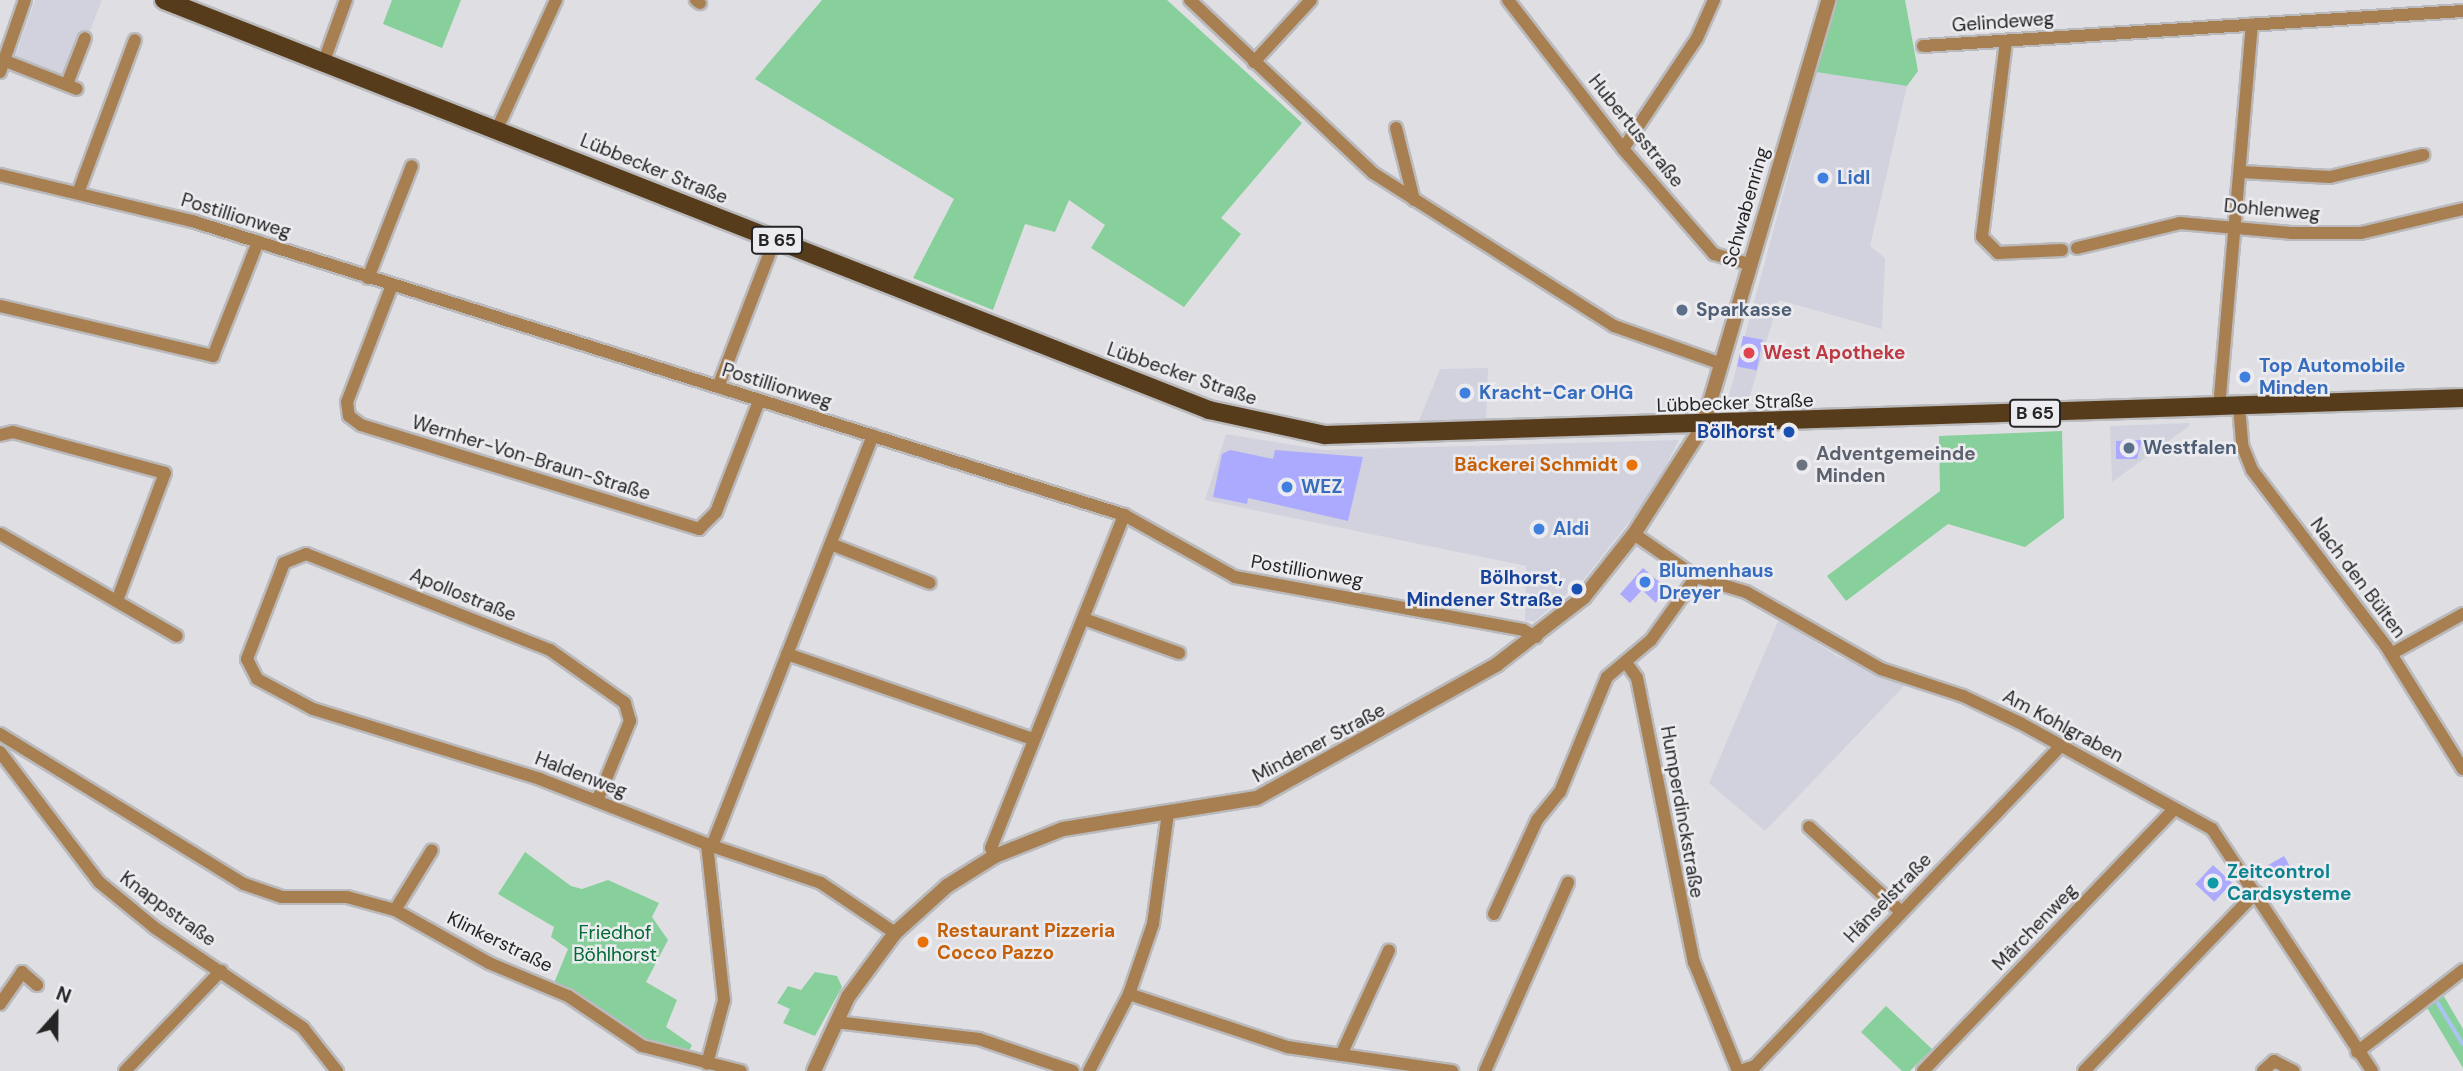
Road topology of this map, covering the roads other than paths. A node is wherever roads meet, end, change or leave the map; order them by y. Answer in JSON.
{"nodes":[{"id":1,"x":25,"y":0,"type":"edge"},
{"id":2,"x":346,"y":0,"type":"edge"},
{"id":3,"x":556,"y":0,"type":"edge"},
{"id":4,"x":1190,"y":0,"type":"edge"},
{"id":5,"x":1311,"y":0,"type":"edge"},
{"id":6,"x":1508,"y":0,"type":"edge"},
{"id":7,"x":1714,"y":0,"type":"edge"},
{"id":8,"x":1828,"y":0,"type":"edge"},
{"id":9,"x":173,"y":2,"type":"edge"},
{"id":10,"x":2463,"y":11,"type":"edge"},
{"id":11,"x":2252,"y":24,"type":"junction"},
{"id":12,"x":85,"y":37,"type":"dead end"},
{"id":13,"x":135,"y":40,"type":"dead end"},
{"id":14,"x":2006,"y":41,"type":"junction"},
{"id":15,"x":1923,"y":46,"type":"dead end"},
{"id":16,"x":324,"y":61,"type":"junction"},
{"id":17,"x":1254,"y":62,"type":"junction"},
{"id":18,"x":2,"y":66,"type":"edge"},
{"id":19,"x":1396,"y":128,"type":"dead end"},
{"id":20,"x":497,"y":129,"type":"junction"},
{"id":21,"x":1623,"y":149,"type":"junction"},
{"id":22,"x":2423,"y":155,"type":"dead end"},
{"id":23,"x":412,"y":166,"type":"dead end"},
{"id":24,"x":2242,"y":172,"type":"junction"},
{"id":25,"x":0,"y":175,"type":"edge"},
{"id":26,"x":78,"y":193,"type":"junction"},
{"id":27,"x":1414,"y":200,"type":"junction"},
{"id":28,"x":2463,"y":209,"type":"edge"},
{"id":29,"x":2231,"y":225,"type":"junction"},
{"id":30,"x":775,"y":239,"type":"junction"},
{"id":31,"x":258,"y":242,"type":"junction"},
{"id":32,"x":2077,"y":248,"type":"dead end"},
{"id":33,"x":2062,"y":250,"type":"dead end"},
{"id":34,"x":1749,"y":264,"type":"junction"},
{"id":35,"x":368,"y":278,"type":"junction"},
{"id":36,"x":392,"y":285,"type":"junction"},
{"id":37,"x":0,"y":306,"type":"edge"},
{"id":38,"x":1719,"y":363,"type":"junction"},
{"id":39,"x":718,"y":387,"type":"junction"},
{"id":40,"x":2463,"y":398,"type":"edge"},
{"id":41,"x":759,"y":401,"type":"junction"},
{"id":42,"x":2239,"y":407,"type":"junction"},
{"id":43,"x":2219,"y":408,"type":"junction"},
{"id":44,"x":1703,"y":426,"type":"junction"},
{"id":45,"x":0,"y":435,"type":"edge"},
{"id":46,"x":873,"y":435,"type":"junction"},
{"id":47,"x":1124,"y":515,"type":"junction"},
{"id":48,"x":0,"y":534,"type":"edge"},
{"id":49,"x":1634,"y":534,"type":"junction"},
{"id":50,"x":831,"y":544,"type":"junction"},
{"id":51,"x":1696,"y":577,"type":"junction"},
{"id":52,"x":930,"y":583,"type":"dead end"},
{"id":53,"x":117,"y":601,"type":"junction"},
{"id":54,"x":2463,"y":614,"type":"edge"},
{"id":55,"x":1084,"y":619,"type":"junction"},
{"id":56,"x":177,"y":636,"type":"dead end"},
{"id":57,"x":1536,"y":637,"type":"junction"},
{"id":58,"x":1179,"y":653,"type":"dead end"},
{"id":59,"x":787,"y":654,"type":"junction"},
{"id":60,"x":2391,"y":654,"type":"junction"},
{"id":61,"x":1627,"y":664,"type":"junction"},
{"id":62,"x":248,"y":668,"type":"joint"},
{"id":63,"x":0,"y":734,"type":"edge"},
{"id":64,"x":1033,"y":739,"type":"junction"},
{"id":65,"x":2061,"y":746,"type":"junction"},
{"id":66,"x":0,"y":752,"type":"edge"},
{"id":67,"x":2463,"y":769,"type":"edge"},
{"id":68,"x":597,"y":801,"type":"junction"},
{"id":69,"x":2174,"y":809,"type":"junction"},
{"id":70,"x":1168,"y":813,"type":"junction"},
{"id":71,"x":1809,"y":827,"type":"dead end"},
{"id":72,"x":709,"y":845,"type":"junction"},
{"id":73,"x":432,"y":850,"type":"dead end"},
{"id":74,"x":995,"y":856,"type":"junction"},
{"id":75,"x":1569,"y":883,"type":"dead end"},
{"id":76,"x":2256,"y":892,"type":"junction"},
{"id":77,"x":395,"y":910,"type":"junction"},
{"id":78,"x":1901,"y":912,"type":"junction"},
{"id":79,"x":1494,"y":914,"type":"dead end"},
{"id":80,"x":895,"y":933,"type":"junction"},
{"id":81,"x":1389,"y":950,"type":"dead end"},
{"id":82,"x":2463,"y":970,"type":"edge"},
{"id":83,"x":221,"y":971,"type":"junction"},
{"id":84,"x":37,"y":985,"type":"dead end"},
{"id":85,"x":3,"y":995,"type":"edge"},
{"id":86,"x":1129,"y":995,"type":"junction"},
{"id":87,"x":836,"y":1022,"type":"junction"},
{"id":88,"x":2357,"y":1052,"type":"junction"},
{"id":89,"x":1341,"y":1055,"type":"junction"},
{"id":90,"x":710,"y":1067,"type":"edge"},
{"id":91,"x":125,"y":1071,"type":"edge"},
{"id":92,"x":337,"y":1071,"type":"edge"},
{"id":93,"x":741,"y":1071,"type":"edge"},
{"id":94,"x":814,"y":1071,"type":"edge"},
{"id":95,"x":1073,"y":1071,"type":"edge"},
{"id":96,"x":1089,"y":1071,"type":"edge"},
{"id":97,"x":1452,"y":1071,"type":"edge"},
{"id":98,"x":1485,"y":1071,"type":"edge"},
{"id":99,"x":1739,"y":1071,"type":"edge"},
{"id":100,"x":1923,"y":1071,"type":"edge"},
{"id":101,"x":2084,"y":1071,"type":"edge"},
{"id":102,"x":2263,"y":1071,"type":"edge"},
{"id":103,"x":2294,"y":1071,"type":"edge"},
{"id":104,"x":2372,"y":1071,"type":"edge"}],
"edges":[{"from":1,"to":18,"type":"street"},
{"from":2,"to":16,"type":"street"},
{"from":3,"to":20,"type":"street"},
{"from":4,"to":17,"type":"street"},
{"from":5,"to":17,"type":"street"},
{"from":6,"to":21,"type":"street","name":"Hubertusstraße"},
{"from":7,"to":21,"type":"street"},
{"from":8,"to":34,"type":"street","name":"Schwabenring"},
{"from":9,"to":16,"type":"main road","name":"Lübbecker Straße","number":"B 65"},
{"from":10,"to":11,"type":"street","name":"Gelindeweg"},
{"from":11,"to":14,"type":"street","name":"Gelindeweg"},
{"from":11,"to":24,"type":"street"},
{"from":12,"to":18,"type":"street"},
{"from":13,"to":26,"type":"street"},
{"from":14,"to":15,"type":"street","name":"Gelindeweg"},
{"from":14,"to":33,"type":"street"},
{"from":16,"to":20,"type":"main road","name":"Lübbecker Straße","number":"B 65"},
{"from":17,"to":27,"type":"street"},
{"from":19,"to":27,"type":"street"},
{"from":20,"to":30,"type":"main road","name":"Lübbecker Straße","number":"B 65"},
{"from":21,"to":34,"type":"street","name":"Hubertusstraße"},
{"from":22,"to":24,"type":"street"},
{"from":23,"to":35,"type":"street"},
{"from":24,"to":29,"type":"street"},
{"from":25,"to":26,"type":"street","name":"Postillionweg"},
{"from":26,"to":31,"type":"street","name":"Postillionweg"},
{"from":27,"to":38,"type":"street"},
{"from":28,"to":29,"type":"street","name":"Dohlenweg"},
{"from":29,"to":32,"type":"street","name":"Dohlenweg"},
{"from":29,"to":43,"type":"street"},
{"from":30,"to":39,"type":"street"},
{"from":30,"to":44,"type":"main road","name":"Lübbecker Straße","number":"B 65"},
{"from":31,"to":35,"type":"street","name":"Postillionweg"},
{"from":31,"to":37,"type":"street"},
{"from":34,"to":38,"type":"street","name":"Schwabenring"},
{"from":35,"to":36,"type":"street","name":"Postillionweg"},
{"from":36,"to":39,"type":"street","name":"Postillionweg"},
{"from":36,"to":41,"type":"street","name":"Wernher-Von-Braun-Straße"},
{"from":38,"to":44,"type":"street","name":"Schwabenring"},
{"from":39,"to":41,"type":"street","name":"Postillionweg"},
{"from":40,"to":42,"type":"main road","name":"Lübbecker Straße","number":"B 65"},
{"from":41,"to":46,"type":"street","name":"Postillionweg"},
{"from":42,"to":43,"type":"main road","name":"Lübbecker Straße","number":"B 65"},
{"from":42,"to":60,"type":"street","name":"Nach den Bülten"},
{"from":43,"to":44,"type":"main road","name":"Lübbecker Straße","number":"B 65"},
{"from":44,"to":49,"type":"street","name":"Mindener Straße"},
{"from":45,"to":53,"type":"street"},
{"from":46,"to":47,"type":"street","name":"Postillionweg"},
{"from":46,"to":50,"type":"street"},
{"from":47,"to":55,"type":"street"},
{"from":47,"to":57,"type":"street","name":"Postillionweg"},
{"from":48,"to":53,"type":"street"},
{"from":49,"to":51,"type":"street","name":"Am Kohlgraben"},
{"from":49,"to":57,"type":"street","name":"Mindener Straße"},
{"from":50,"to":52,"type":"street"},
{"from":50,"to":59,"type":"street"},
{"from":51,"to":61,"type":"street"},
{"from":51,"to":65,"type":"street","name":"Am Kohlgraben"},
{"from":53,"to":56,"type":"street"},
{"from":54,"to":60,"type":"street"},
{"from":55,"to":58,"type":"street"},
{"from":55,"to":64,"type":"street"},
{"from":57,"to":70,"type":"street","name":"Mindener Straße"},
{"from":59,"to":64,"type":"street"},
{"from":59,"to":72,"type":"street"},
{"from":60,"to":67,"type":"street","name":"Nach den Bülten"},
{"from":61,"to":79,"type":"street"},
{"from":61,"to":99,"type":"street","name":"Humperdinckstraße"},
{"from":62,"to":68,"type":"street","name":"Haldenweg"},
{"from":62,"to":68,"type":"street","name":"Apollostraße"},
{"from":63,"to":77,"type":"street","name":"Klinkerstraße"},
{"from":64,"to":74,"type":"street"},
{"from":65,"to":69,"type":"street","name":"Am Kohlgraben"},
{"from":65,"to":78,"type":"street","name":"Hänselstraße"},
{"from":66,"to":83,"type":"street","name":"Knappstraße"},
{"from":68,"to":72,"type":"street","name":"Haldenweg"},
{"from":69,"to":76,"type":"street","name":"Am Kohlgraben"},
{"from":69,"to":100,"type":"street","name":"Märchenweg"},
{"from":70,"to":74,"type":"street","name":"Mindener Straße"},
{"from":70,"to":86,"type":"street"},
{"from":71,"to":78,"type":"street"},
{"from":72,"to":80,"type":"street","name":"Haldenweg"},
{"from":72,"to":90,"type":"street"},
{"from":73,"to":77,"type":"street"},
{"from":74,"to":80,"type":"street","name":"Mindener Straße"},
{"from":75,"to":98,"type":"street"},
{"from":76,"to":88,"type":"street","name":"Am Kohlgraben"},
{"from":76,"to":101,"type":"street"},
{"from":77,"to":90,"type":"street","name":"Klinkerstraße"},
{"from":78,"to":99,"type":"street","name":"Hänselstraße"},
{"from":80,"to":87,"type":"street","name":"Mindener Straße"},
{"from":81,"to":89,"type":"street"},
{"from":82,"to":88,"type":"street"},
{"from":83,"to":91,"type":"street"},
{"from":83,"to":92,"type":"street","name":"Knappstraße"},
{"from":84,"to":85,"type":"street"},
{"from":86,"to":89,"type":"street"},
{"from":86,"to":96,"type":"street"},
{"from":87,"to":94,"type":"street","name":"Mindener Straße"},
{"from":87,"to":95,"type":"street"},
{"from":88,"to":104,"type":"street","name":"Am Kohlgraben"},
{"from":89,"to":97,"type":"street"},
{"from":90,"to":93,"type":"street","name":"Klinkerstraße"},
{"from":102,"to":103,"type":"street"}]}
